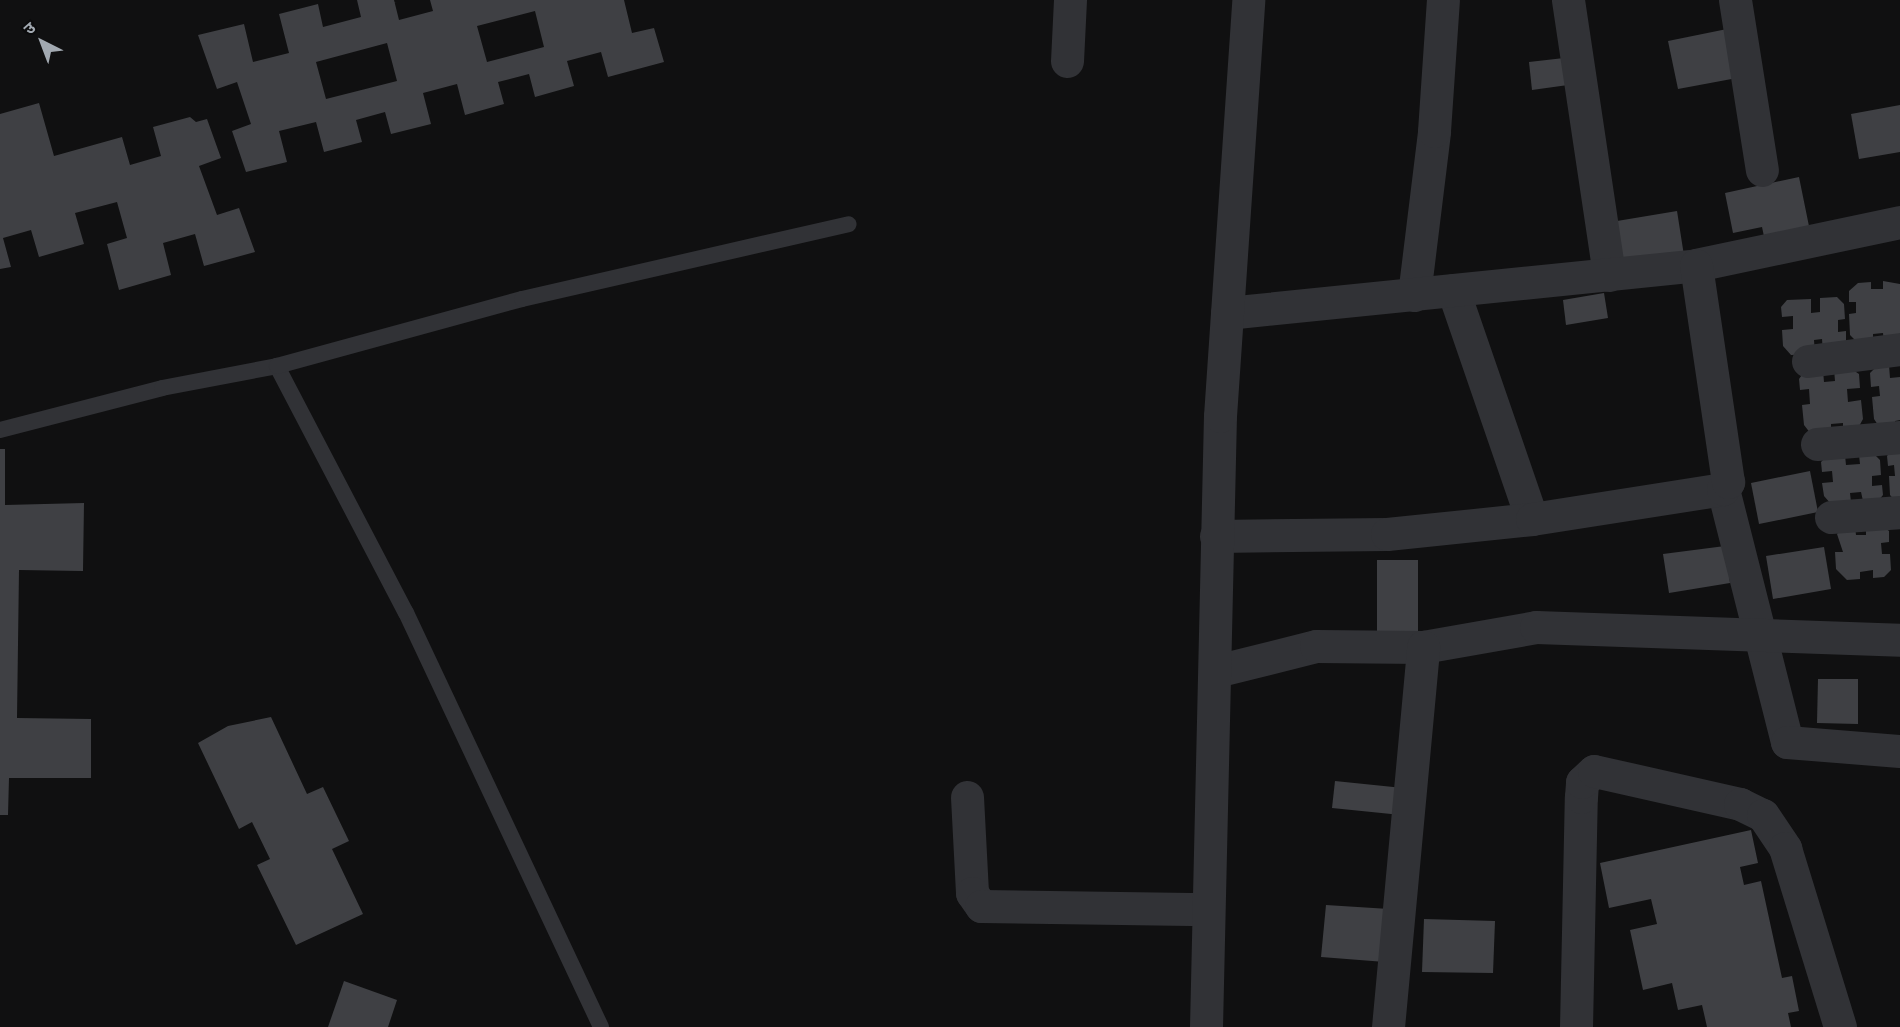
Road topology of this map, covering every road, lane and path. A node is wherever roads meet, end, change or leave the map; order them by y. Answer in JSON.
{"nodes":[{"id":1,"x":1070,"y":0,"type":"edge"},
{"id":2,"x":1248,"y":0,"type":"edge"},
{"id":3,"x":1443,"y":0,"type":"edge"},
{"id":4,"x":1568,"y":0,"type":"edge"},
{"id":5,"x":1735,"y":0,"type":"edge"},
{"id":6,"x":1066,"y":61,"type":"dead end"},
{"id":7,"x":1762,"y":171,"type":"dead end"},
{"id":8,"x":1900,"y":222,"type":"edge"},
{"id":9,"x":849,"y":224,"type":"dead end"},
{"id":10,"x":1696,"y":265,"type":"junction"},
{"id":11,"x":1609,"y":275,"type":"junction"},
{"id":12,"x":1453,"y":290,"type":"junction"},
{"id":13,"x":1414,"y":295,"type":"junction"},
{"id":14,"x":1227,"y":313,"type":"junction"},
{"id":15,"x":1900,"y":350,"type":"edge"},
{"id":16,"x":1808,"y":361,"type":"dead end"},
{"id":17,"x":277,"y":366,"type":"junction"},
{"id":18,"x":0,"y":430,"type":"edge"},
{"id":19,"x":1900,"y":437,"type":"edge"},
{"id":20,"x":1817,"y":444,"type":"dead end"},
{"id":21,"x":1723,"y":489,"type":"junction"},
{"id":22,"x":1900,"y":512,"type":"edge"},
{"id":23,"x":1831,"y":517,"type":"dead end"},
{"id":24,"x":1532,"y":519,"type":"junction"},
{"id":25,"x":1216,"y":536,"type":"junction"},
{"id":26,"x":1760,"y":634,"type":"junction"},
{"id":27,"x":1900,"y":640,"type":"edge"},
{"id":28,"x":1424,"y":647,"type":"junction"},
{"id":29,"x":1216,"y":671,"type":"junction"},
{"id":30,"x":1900,"y":751,"type":"edge"},
{"id":31,"x":966,"y":797,"type":"dead end"},
{"id":32,"x":1208,"y":909,"type":"junction"},
{"id":33,"x":601,"y":1027,"type":"edge"},
{"id":34,"x":1206,"y":1027,"type":"edge"},
{"id":35,"x":1388,"y":1027,"type":"edge"},
{"id":36,"x":1576,"y":1027,"type":"edge"},
{"id":37,"x":1840,"y":1027,"type":"edge"}],
"edges":[{"from":1,"to":6,"type":"street"},
{"from":2,"to":14,"type":"street"},
{"from":3,"to":13,"type":"street"},
{"from":4,"to":11,"type":"street"},
{"from":5,"to":7,"type":"street"},
{"from":8,"to":10,"type":"street"},
{"from":9,"to":17,"type":"lane"},
{"from":10,"to":11,"type":"street"},
{"from":10,"to":21,"type":"street"},
{"from":11,"to":12,"type":"street"},
{"from":12,"to":13,"type":"street"},
{"from":12,"to":24,"type":"street"},
{"from":13,"to":14,"type":"street"},
{"from":14,"to":25,"type":"street"},
{"from":15,"to":16,"type":"street"},
{"from":17,"to":18,"type":"lane"},
{"from":17,"to":33,"type":"lane"},
{"from":19,"to":20,"type":"street"},
{"from":21,"to":24,"type":"street"},
{"from":21,"to":26,"type":"street"},
{"from":22,"to":23,"type":"street"},
{"from":24,"to":25,"type":"street"},
{"from":25,"to":29,"type":"street"},
{"from":26,"to":27,"type":"street"},
{"from":26,"to":28,"type":"street"},
{"from":26,"to":30,"type":"street"},
{"from":28,"to":29,"type":"street"},
{"from":28,"to":35,"type":"street"},
{"from":29,"to":32,"type":"street"},
{"from":31,"to":32,"type":"street"},
{"from":32,"to":34,"type":"street"},
{"from":36,"to":37,"type":"street"}]}
